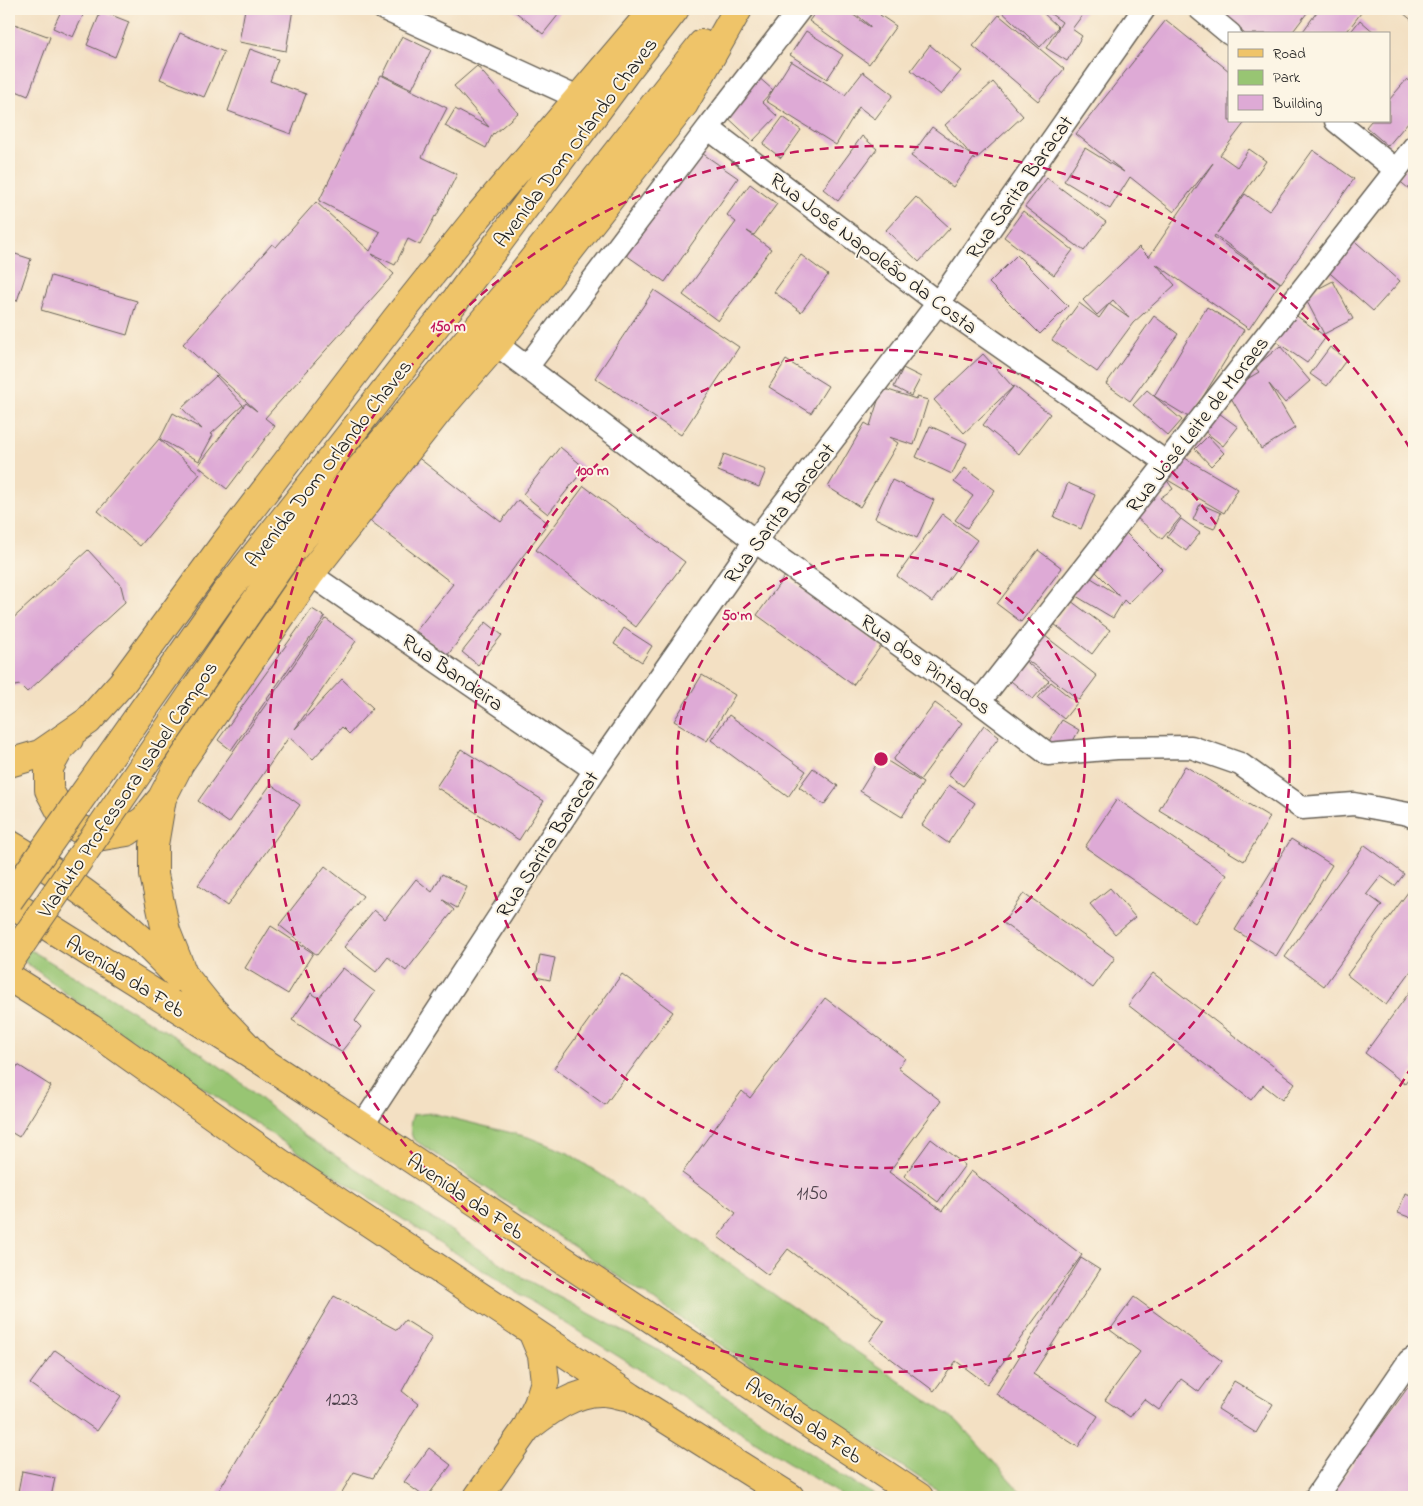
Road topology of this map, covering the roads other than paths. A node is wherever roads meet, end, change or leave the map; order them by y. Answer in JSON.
{"nodes":[{"id":1,"x":654,"y":9,"type":"edge"},
{"id":2,"x":675,"y":9,"type":"edge"},
{"id":3,"x":730,"y":9,"type":"edge"},
{"id":4,"x":738,"y":9,"type":"edge"},
{"id":5,"x":800,"y":9,"type":"edge"},
{"id":6,"x":1144,"y":9,"type":"edge"},
{"id":7,"x":1200,"y":9,"type":"edge"},
{"id":8,"x":399,"y":11,"type":"edge"},
{"id":9,"x":1228,"y":32,"type":"edge"},
{"id":10,"x":578,"y":98,"type":"junction"},
{"id":11,"x":1337,"y":122,"type":"edge"},
{"id":12,"x":708,"y":128,"type":"junction"},
{"id":13,"x":1414,"y":146,"type":"edge"},
{"id":14,"x":1396,"y":170,"type":"junction"},
{"id":15,"x":938,"y":303,"type":"junction"},
{"id":16,"x":496,"y":344,"type":"junction"},
{"id":17,"x":527,"y":367,"type":"junction"},
{"id":18,"x":1167,"y":463,"type":"junction"},
{"id":19,"x":755,"y":541,"type":"junction"},
{"id":20,"x":310,"y":574,"type":"junction"},
{"id":21,"x":246,"y":615,"type":"joint"},
{"id":22,"x":979,"y":702,"type":"junction"},
{"id":23,"x":88,"y":721,"type":"junction"},
{"id":24,"x":9,"y":763,"type":"edge"},
{"id":25,"x":595,"y":770,"type":"junction"},
{"id":26,"x":162,"y":798,"type":"junction"},
{"id":27,"x":1414,"y":817,"type":"edge"},
{"id":28,"x":9,"y":844,"type":"edge"},
{"id":29,"x":9,"y":901,"type":"edge"},
{"id":30,"x":9,"y":962,"type":"edge"},
{"id":31,"x":9,"y":976,"type":"edge"},
{"id":32,"x":207,"y":1004,"type":"junction"},
{"id":33,"x":258,"y":1059,"type":"junction"},
{"id":34,"x":362,"y":1126,"type":"junction"},
{"id":35,"x":532,"y":1331,"type":"junction"},
{"id":36,"x":1414,"y":1358,"type":"edge"},
{"id":37,"x":631,"y":1397,"type":"junction"},
{"id":38,"x":526,"y":1429,"type":"junction"},
{"id":39,"x":478,"y":1497,"type":"edge"},
{"id":40,"x":790,"y":1497,"type":"edge"},
{"id":41,"x":919,"y":1497,"type":"edge"},
{"id":42,"x":1316,"y":1497,"type":"edge"}],
"edges":[{"from":1,"to":10,"type":"main road"},
{"from":2,"to":29,"type":"main road","name":"Avenida Dom Orlando Chaves","bridge":true},
{"from":3,"to":21,"type":"main road","name":"Avenida Dom Orlando Chaves"},
{"from":4,"to":16,"type":"main road"},
{"from":5,"to":12,"type":"street"},
{"from":6,"to":15,"type":"street","name":"Rua Sarita Baracat"},
{"from":7,"to":9,"type":"street"},
{"from":8,"to":10,"type":"street"},
{"from":10,"to":23,"type":"main road"},
{"from":11,"to":14,"type":"street"},
{"from":12,"to":15,"type":"street","name":"Rua José Napoleão da Costa"},
{"from":12,"to":17,"type":"street"},
{"from":13,"to":14,"type":"street","name":"Rua José Leite de Moraes"},
{"from":14,"to":18,"type":"street","name":"Rua José Leite de Moraes"},
{"from":15,"to":18,"type":"street","name":"Rua José Napoleão da Costa"},
{"from":15,"to":19,"type":"street","name":"Rua Sarita Baracat"},
{"from":16,"to":17,"type":"street","name":"Rua dos Pintados"},
{"from":16,"to":20,"type":"main road"},
{"from":17,"to":19,"type":"street","name":"Rua dos Pintados"},
{"from":18,"to":22,"type":"street","name":"Rua José Leite de Moraes"},
{"from":19,"to":22,"type":"street","name":"Rua dos Pintados"},
{"from":19,"to":25,"type":"street","name":"Rua Sarita Baracat"},
{"from":20,"to":25,"type":"street","name":"Rua Bandeira"},
{"from":20,"to":26,"type":"main road"},
{"from":21,"to":30,"type":"main road","name":"Viaduto Professora Isabel Campos","bridge":true},
{"from":22,"to":27,"type":"street","name":"Rua dos Pintados"},
{"from":23,"to":24,"type":"main road"},
{"from":23,"to":26,"type":"main road"},
{"from":25,"to":34,"type":"street","name":"Rua Sarita Baracat"},
{"from":26,"to":32,"type":"main road"},
{"from":28,"to":32,"type":"main road"},
{"from":29,"to":33,"type":"main road","name":"Avenida da Feb"},
{"from":31,"to":35,"type":"main road"},
{"from":32,"to":33,"type":"main road"},
{"from":33,"to":34,"type":"main road","name":"Avenida da Feb"},
{"from":34,"to":41,"type":"main road","name":"Avenida da Feb"},
{"from":35,"to":37,"type":"main road"},
{"from":35,"to":38,"type":"main road"},
{"from":36,"to":42,"type":"street"},
{"from":37,"to":38,"type":"main road"},
{"from":37,"to":40,"type":"main road"},
{"from":38,"to":39,"type":"main road"}]}
